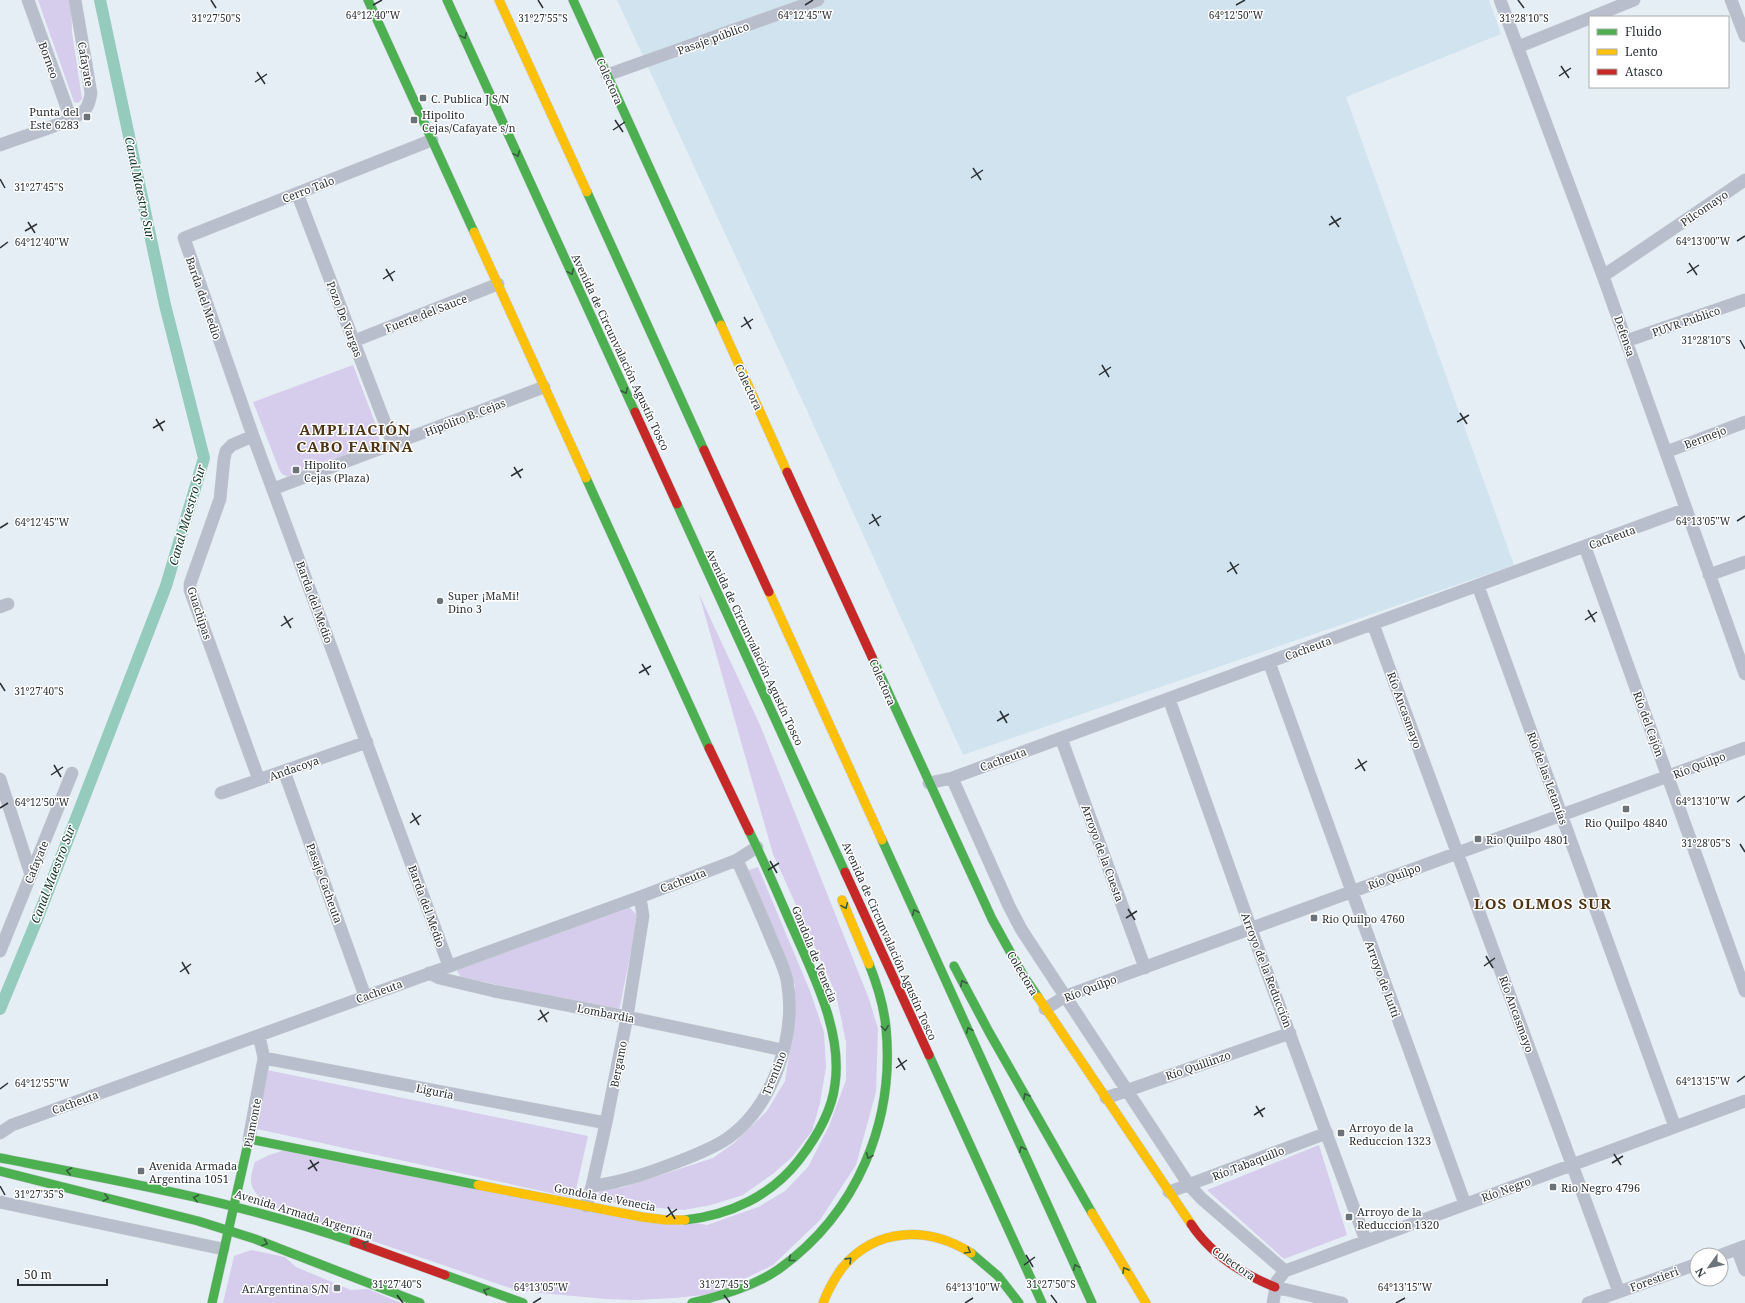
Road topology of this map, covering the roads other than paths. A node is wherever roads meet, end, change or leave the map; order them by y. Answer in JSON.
{"nodes":[{"id":1,"x":28,"y":0,"type":"edge"},
{"id":2,"x":75,"y":0,"type":"edge"},
{"id":3,"x":368,"y":0,"type":"edge"},
{"id":4,"x":448,"y":0,"type":"edge"},
{"id":5,"x":499,"y":0,"type":"edge"},
{"id":6,"x":573,"y":0,"type":"edge"},
{"id":7,"x":818,"y":0,"type":"edge"},
{"id":8,"x":1500,"y":0,"type":"edge"},
{"id":9,"x":1634,"y":0,"type":"edge"},
{"id":10,"x":1732,"y":0,"type":"edge"},
{"id":11,"x":1594,"y":16,"type":"edge"},
{"id":12,"x":1589,"y":18,"type":"edge"},
{"id":13,"x":1745,"y":36,"type":"edge"},
{"id":14,"x":1518,"y":47,"type":"junction"},
{"id":15,"x":607,"y":75,"type":"junction"},
{"id":16,"x":71,"y":119,"type":"junction"},
{"id":17,"x":432,"y":140,"type":"junction"},
{"id":18,"x":0,"y":145,"type":"edge"},
{"id":19,"x":1745,"y":180,"type":"edge"},
{"id":20,"x":297,"y":194,"type":"junction"},
{"id":21,"x":184,"y":238,"type":"joint"},
{"id":22,"x":1604,"y":276,"type":"junction"},
{"id":23,"x":498,"y":284,"type":"junction"},
{"id":24,"x":1745,"y":300,"type":"edge"},
{"id":25,"x":354,"y":341,"type":"junction"},
{"id":26,"x":1626,"y":341,"type":"junction"},
{"id":27,"x":544,"y":387,"type":"junction"},
{"id":28,"x":1745,"y":422,"type":"edge"},
{"id":29,"x":253,"y":436,"type":"junction"},
{"id":30,"x":393,"y":444,"type":"junction"},
{"id":31,"x":1666,"y":452,"type":"junction"},
{"id":32,"x":273,"y":489,"type":"junction"},
{"id":33,"x":731,"y":508,"type":"junction"},
{"id":34,"x":1686,"y":510,"type":"junction"},
{"id":35,"x":1585,"y":547,"type":"junction"},
{"id":36,"x":1745,"y":562,"type":"edge"},
{"id":37,"x":767,"y":566,"type":"dead end"},
{"id":38,"x":1709,"y":575,"type":"junction"},
{"id":39,"x":1478,"y":586,"type":"junction"},
{"id":40,"x":1373,"y":624,"type":"junction"},
{"id":41,"x":1268,"y":662,"type":"junction"},
{"id":42,"x":1745,"y":674,"type":"edge"},
{"id":43,"x":1169,"y":699,"type":"junction"},
{"id":44,"x":1061,"y":738,"type":"junction"},
{"id":45,"x":367,"y":742,"type":"junction"},
{"id":46,"x":1745,"y":748,"type":"edge"},
{"id":47,"x":284,"y":771,"type":"junction"},
{"id":48,"x":72,"y":773,"type":"dead end"},
{"id":49,"x":1668,"y":777,"type":"junction"},
{"id":50,"x":952,"y":778,"type":"junction"},
{"id":51,"x":0,"y":779,"type":"edge"},
{"id":52,"x":260,"y":780,"type":"junction"},
{"id":53,"x":929,"y":783,"type":"junction"},
{"id":54,"x":221,"y":793,"type":"dead end"},
{"id":55,"x":813,"y":802,"type":"junction"},
{"id":56,"x":1561,"y":815,"type":"junction"},
{"id":57,"x":757,"y":847,"type":"junction"},
{"id":58,"x":1457,"y":853,"type":"junction"},
{"id":59,"x":829,"y":859,"type":"dead end"},
{"id":60,"x":738,"y":860,"type":"junction"},
{"id":61,"x":31,"y":875,"type":"junction"},
{"id":62,"x":1351,"y":892,"type":"junction"},
{"id":63,"x":840,"y":894,"type":"dead end"},
{"id":64,"x":640,"y":897,"type":"junction"},
{"id":65,"x":5,"y":924,"type":"edge"},
{"id":66,"x":1251,"y":929,"type":"junction"},
{"id":67,"x":0,"y":951,"type":"edge"},
{"id":68,"x":951,"y":959,"type":"dead end"},
{"id":69,"x":449,"y":966,"type":"junction"},
{"id":70,"x":1145,"y":968,"type":"junction"},
{"id":71,"x":429,"y":973,"type":"junction"},
{"id":72,"x":1745,"y":991,"type":"edge"},
{"id":73,"x":365,"y":996,"type":"junction"},
{"id":74,"x":1066,"y":996,"type":"junction"},
{"id":75,"x":1045,"y":1009,"type":"junction"},
{"id":76,"x":627,"y":1017,"type":"junction"},
{"id":77,"x":1290,"y":1033,"type":"junction"},
{"id":78,"x":259,"y":1036,"type":"junction"},
{"id":79,"x":783,"y":1050,"type":"junction"},
{"id":80,"x":264,"y":1058,"type":"junction"},
{"id":81,"x":1126,"y":1090,"type":"junction"},
{"id":82,"x":1106,"y":1098,"type":"junction"},
{"id":83,"x":1745,"y":1101,"type":"edge"},
{"id":84,"x":606,"y":1123,"type":"junction"},
{"id":85,"x":1675,"y":1127,"type":"junction"},
{"id":86,"x":0,"y":1133,"type":"edge"},
{"id":87,"x":1327,"y":1133,"type":"junction"},
{"id":88,"x":249,"y":1139,"type":"junction"},
{"id":89,"x":0,"y":1158,"type":"edge"},
{"id":90,"x":1572,"y":1165,"type":"junction"},
{"id":91,"x":0,"y":1171,"type":"edge"},
{"id":92,"x":1189,"y":1185,"type":"junction"},
{"id":93,"x":592,"y":1186,"type":"junction"},
{"id":94,"x":1169,"y":1192,"type":"junction"},
{"id":95,"x":0,"y":1202,"type":"edge"},
{"id":96,"x":1465,"y":1204,"type":"junction"},
{"id":97,"x":234,"y":1206,"type":"junction"},
{"id":98,"x":586,"y":1206,"type":"junction"},
{"id":99,"x":228,"y":1231,"type":"junction"},
{"id":100,"x":1366,"y":1241,"type":"junction"},
{"id":101,"x":1741,"y":1248,"type":"edge"},
{"id":102,"x":223,"y":1249,"type":"junction"},
{"id":103,"x":1729,"y":1252,"type":"edge"},
{"id":104,"x":1689,"y":1267,"type":"edge"},
{"id":105,"x":1745,"y":1270,"type":"edge"},
{"id":106,"x":1285,"y":1271,"type":"junction"},
{"id":107,"x":1275,"y":1287,"type":"junction"},
{"id":108,"x":1619,"y":1292,"type":"junction"},
{"id":109,"x":212,"y":1303,"type":"edge"},
{"id":110,"x":420,"y":1303,"type":"edge"},
{"id":111,"x":523,"y":1303,"type":"edge"},
{"id":112,"x":692,"y":1303,"type":"edge"},
{"id":113,"x":823,"y":1303,"type":"edge"},
{"id":114,"x":1019,"y":1303,"type":"edge"},
{"id":115,"x":1042,"y":1303,"type":"edge"},
{"id":116,"x":1092,"y":1303,"type":"edge"},
{"id":117,"x":1146,"y":1303,"type":"edge"},
{"id":118,"x":1273,"y":1303,"type":"edge"},
{"id":119,"x":1342,"y":1303,"type":"edge"},
{"id":120,"x":1588,"y":1303,"type":"edge"}],
"edges":[{"from":1,"to":16,"type":"street","name":"Borneo"},
{"from":2,"to":16,"type":"street","name":"Cafayate"},
{"from":3,"to":17,"type":"main road"},
{"from":4,"to":55,"type":"main road","name":"Avenida de Circunvalación Agustín Tosco","one_way":true},
{"from":5,"to":33,"type":"main road"},
{"from":6,"to":15,"type":"main road","name":"Colectora"},
{"from":7,"to":15,"type":"street","name":"Pasaje público"},
{"from":8,"to":14,"type":"street","name":"Defensa"},
{"from":9,"to":11,"type":"street"},
{"from":10,"to":13,"type":"street"},
{"from":12,"to":14,"type":"street"},
{"from":14,"to":22,"type":"street","name":"Defensa"},
{"from":15,"to":53,"type":"main road","name":"Colectora"},
{"from":16,"to":18,"type":"street","name":"Cafayate"},
{"from":17,"to":20,"type":"street","name":"Cerro Talo"},
{"from":17,"to":23,"type":"main road"},
{"from":19,"to":22,"type":"street","name":"Pilcomayo"},
{"from":20,"to":21,"type":"street","name":"Cerro Talo"},
{"from":20,"to":25,"type":"street","name":"Pozo De Vargas"},
{"from":21,"to":29,"type":"street","name":"Barda del Medio"},
{"from":22,"to":26,"type":"street","name":"Defensa"},
{"from":23,"to":25,"type":"street","name":"Fuerte del Sauce"},
{"from":23,"to":27,"type":"main road"},
{"from":24,"to":26,"type":"street","name":"PUVR Publico"},
{"from":25,"to":30,"type":"street","name":"Pozo De Vargas"},
{"from":26,"to":31,"type":"street","name":"Defensa"},
{"from":27,"to":30,"type":"street","name":"Hipólito B. Cejas"},
{"from":27,"to":57,"type":"main road"},
{"from":28,"to":31,"type":"street","name":"Bermejo"},
{"from":29,"to":32,"type":"street","name":"Barda del Medio"},
{"from":29,"to":52,"type":"street","name":"Guachipas"},
{"from":30,"to":32,"type":"street","name":"Hipólito B. Cejas"},
{"from":31,"to":34,"type":"street","name":"Defensa"},
{"from":32,"to":45,"type":"street","name":"Barda del Medio"},
{"from":33,"to":37,"type":"main road"},
{"from":116,"to":33,"type":"main road","one_way":true},
{"from":34,"to":35,"type":"street","name":"Cacheuta"},
{"from":34,"to":38,"type":"street","name":"Defensa"},
{"from":35,"to":39,"type":"street","name":"Cacheuta"},
{"from":35,"to":49,"type":"street","name":"Río del Cajón"},
{"from":36,"to":38,"type":"street"},
{"from":38,"to":42,"type":"street","name":"Defensa"},
{"from":39,"to":40,"type":"street","name":"Cacheuta"},
{"from":39,"to":56,"type":"street","name":"Río de las Letanías"},
{"from":40,"to":41,"type":"street","name":"Cacheuta"},
{"from":40,"to":58,"type":"street","name":"Río Ancasmayo"},
{"from":41,"to":43,"type":"street","name":"Cacheuta"},
{"from":41,"to":62,"type":"street","name":"Arroyo de Lutti"},
{"from":43,"to":44,"type":"street","name":"Cacheuta"},
{"from":43,"to":66,"type":"street","name":"Arroyo de la Reducción"},
{"from":44,"to":50,"type":"street","name":"Cacheuta"},
{"from":44,"to":70,"type":"street","name":"Arroyo de la Cuesta"},
{"from":45,"to":47,"type":"street","name":"Andacoya"},
{"from":45,"to":69,"type":"street","name":"Barda del Medio"},
{"from":46,"to":49,"type":"street","name":"Río Quilpo"},
{"from":47,"to":52,"type":"street","name":"Andacoya"},
{"from":47,"to":73,"type":"street","name":"Pasaje Cacheuta"},
{"from":48,"to":61,"type":"street","name":"Cafayate"},
{"from":49,"to":56,"type":"street","name":"Río Quilpo"},
{"from":49,"to":72,"type":"street","name":"Río del Cajón"},
{"from":50,"to":53,"type":"street","name":"Cacheuta"},
{"from":50,"to":74,"type":"street"},
{"from":51,"to":61,"type":"street"},
{"from":52,"to":54,"type":"street","name":"Andacoya"},
{"from":53,"to":75,"type":"main road","name":"Colectora"},
{"from":55,"to":59,"type":"main road"},
{"from":55,"to":115,"type":"main road","name":"Avenida de Circunvalación Agustín Tosco"},
{"from":56,"to":58,"type":"street","name":"Río Quilpo"},
{"from":56,"to":85,"type":"street","name":"Río de las Letanías"},
{"from":57,"to":60,"type":"street","name":"Cacheuta"},
{"from":57,"to":98,"type":"main road","name":"Gondola de Venecia"},
{"from":58,"to":62,"type":"street","name":"Río Quilpo"},
{"from":58,"to":90,"type":"street","name":"Río Ancasmayo"},
{"from":60,"to":64,"type":"street","name":"Cacheuta"},
{"from":60,"to":79,"type":"street","name":"Trentino"},
{"from":61,"to":65,"type":"street","name":"Cafayate"},
{"from":62,"to":66,"type":"street","name":"Río Quilpo"},
{"from":62,"to":96,"type":"street","name":"Arroyo de Lutti"},
{"from":63,"to":112,"type":"main road","one_way":true},
{"from":64,"to":69,"type":"street","name":"Cacheuta"},
{"from":64,"to":76,"type":"street","name":"Bergamo"},
{"from":65,"to":67,"type":"street","name":"Cafayate"},
{"from":66,"to":70,"type":"street","name":"Río Quilpo"},
{"from":66,"to":77,"type":"street","name":"Arroyo de la Reducción"},
{"from":117,"to":68,"type":"main road","one_way":true},
{"from":69,"to":71,"type":"street","name":"Cacheuta"},
{"from":70,"to":74,"type":"street","name":"Río Quilpo"},
{"from":71,"to":73,"type":"street","name":"Cacheuta"},
{"from":71,"to":76,"type":"street","name":"Lombardia"},
{"from":73,"to":78,"type":"street","name":"Cacheuta"},
{"from":74,"to":75,"type":"street","name":"Río Quilpo"},
{"from":74,"to":81,"type":"street"},
{"from":75,"to":82,"type":"main road","name":"Colectora"},
{"from":76,"to":79,"type":"street","name":"Lombardia"},
{"from":76,"to":84,"type":"street","name":"Bergamo"},
{"from":77,"to":81,"type":"street","name":"Río Quillinzo"},
{"from":77,"to":87,"type":"street","name":"Arroyo de la Reducción"},
{"from":78,"to":80,"type":"street","name":"Piamonte"},
{"from":78,"to":86,"type":"street","name":"Cacheuta"},
{"from":79,"to":93,"type":"street","name":"Trentino"},
{"from":80,"to":84,"type":"street","name":"Liguria"},
{"from":80,"to":88,"type":"street","name":"Piamonte"},
{"from":81,"to":82,"type":"street","name":"Río Quillinzo"},
{"from":81,"to":92,"type":"street"},
{"from":82,"to":94,"type":"main road","name":"Colectora"},
{"from":83,"to":85,"type":"street","name":"Río Negro"},
{"from":84,"to":93,"type":"street","name":"Bergamo"},
{"from":85,"to":90,"type":"street","name":"Río Negro"},
{"from":87,"to":92,"type":"street","name":"Río Tabaquillo"},
{"from":87,"to":100,"type":"street","name":"Arroyo de la Reducción"},
{"from":88,"to":97,"type":"main road","name":"Piamonte"},
{"from":88,"to":98,"type":"main road","name":"Gondola de Venecia"},
{"from":97,"to":89,"type":"main road","name":"Avenida Armada Argentina","one_way":true},
{"from":90,"to":96,"type":"street","name":"Río Negro"},
{"from":90,"to":108,"type":"street","name":"Río Ancasmayo"},
{"from":91,"to":99,"type":"main road","one_way":true},
{"from":92,"to":94,"type":"street","name":"Río Tabaquillo"},
{"from":92,"to":106,"type":"street"},
{"from":93,"to":98,"type":"street","name":"Bergamo"},
{"from":94,"to":107,"type":"main road","name":"Colectora"},
{"from":95,"to":102,"type":"street"},
{"from":96,"to":100,"type":"street","name":"Río Negro"},
{"from":97,"to":99,"type":"main road","name":"Piamonte"},
{"from":111,"to":97,"type":"main road","name":"Avenida Armada Argentina","one_way":true},
{"from":99,"to":102,"type":"main road","name":"Piamonte"},
{"from":99,"to":110,"type":"main road","one_way":true},
{"from":100,"to":106,"type":"street","name":"Río Negro"},
{"from":101,"to":103,"type":"street"},
{"from":101,"to":105,"type":"street"},
{"from":102,"to":109,"type":"main road","name":"Piamonte"},
{"from":104,"to":108,"type":"street","name":"Forestieri"},
{"from":106,"to":107,"type":"street"},
{"from":107,"to":118,"type":"street"},
{"from":107,"to":119,"type":"street"},
{"from":108,"to":120,"type":"street","name":"Forestieri"},
{"from":113,"to":114,"type":"main road","one_way":true}]}
